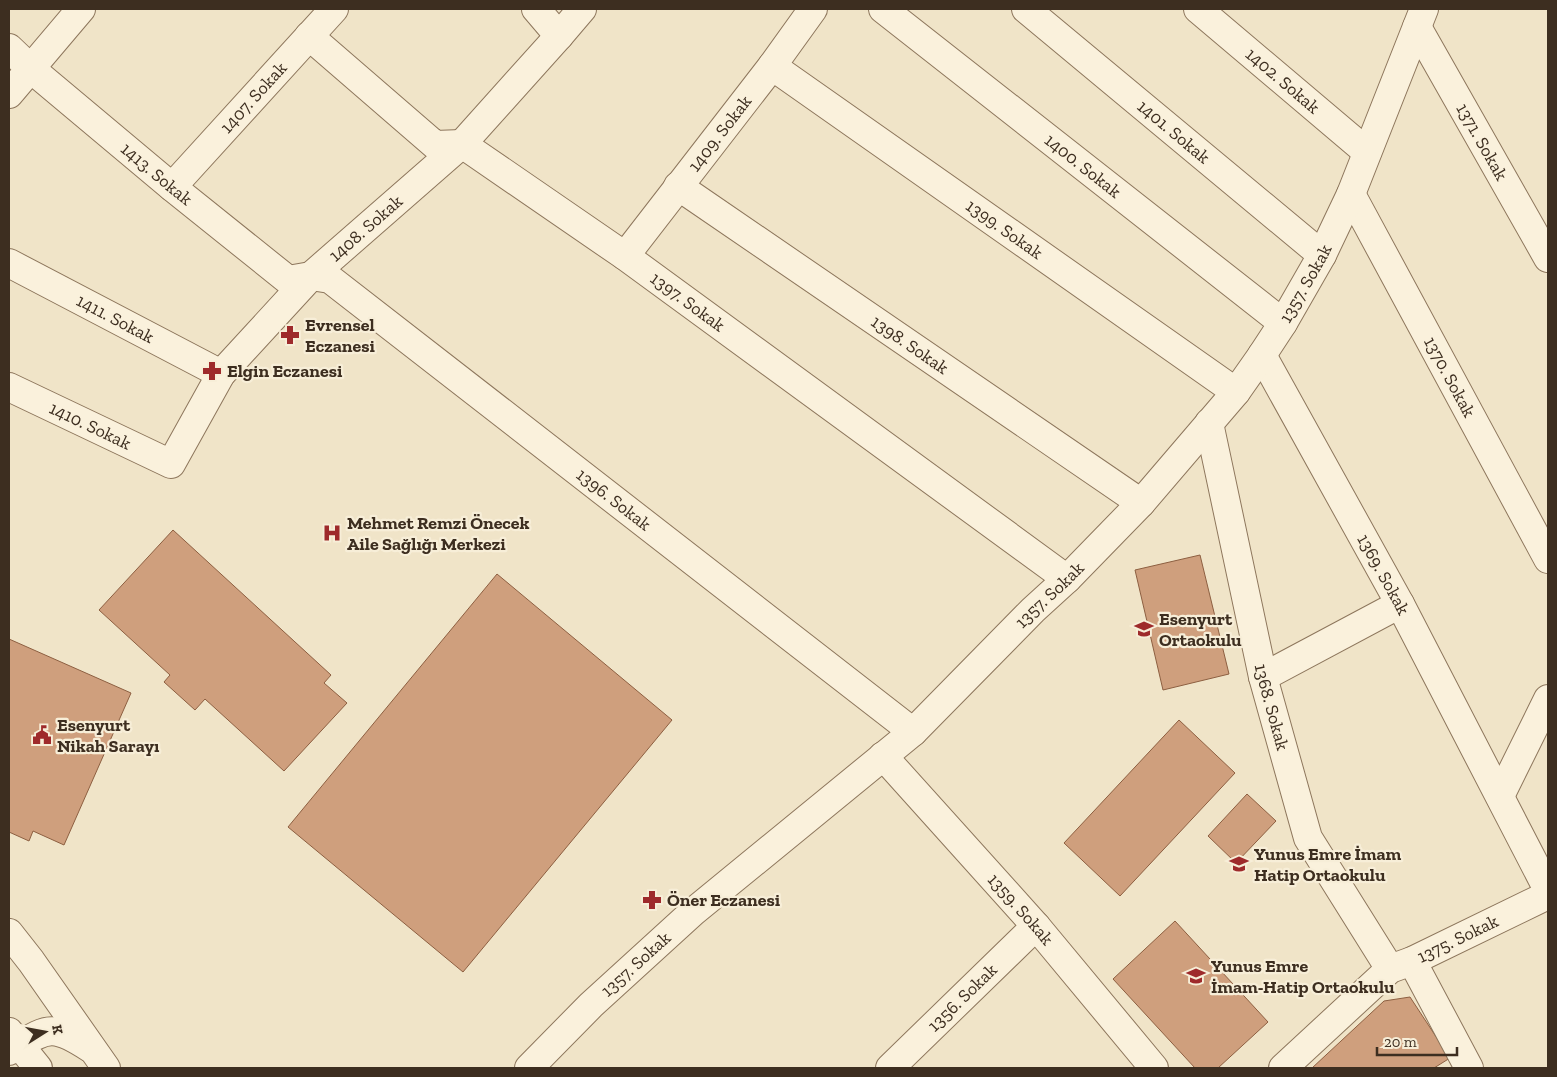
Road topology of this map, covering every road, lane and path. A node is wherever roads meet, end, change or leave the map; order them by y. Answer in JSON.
{"nodes":[{"id":1,"x":81,"y":9,"type":"edge"},
{"id":2,"x":334,"y":9,"type":"edge"},
{"id":3,"x":536,"y":9,"type":"edge"},
{"id":4,"x":582,"y":9,"type":"edge"},
{"id":5,"x":813,"y":9,"type":"edge"},
{"id":6,"x":883,"y":9,"type":"edge"},
{"id":7,"x":1026,"y":9,"type":"edge"},
{"id":8,"x":1198,"y":9,"type":"edge"},
{"id":9,"x":1421,"y":18,"type":"edge"},
{"id":10,"x":309,"y":36,"type":"junction"},
{"id":11,"x":559,"y":36,"type":"junction"},
{"id":12,"x":9,"y":48,"type":"edge"},
{"id":13,"x":772,"y":66,"type":"junction"},
{"id":14,"x":30,"y":68,"type":"junction"},
{"id":15,"x":9,"y":94,"type":"edge"},
{"id":16,"x":462,"y":144,"type":"junction"},
{"id":17,"x":1367,"y":152,"type":"junction"},
{"id":18,"x":678,"y":186,"type":"junction"},
{"id":19,"x":172,"y":187,"type":"junction"},
{"id":20,"x":1351,"y":194,"type":"junction"},
{"id":21,"x":1322,"y":255,"type":"junction"},
{"id":22,"x":625,"y":256,"type":"junction"},
{"id":23,"x":1548,"y":258,"type":"edge"},
{"id":24,"x":9,"y":263,"type":"edge"},
{"id":25,"x":311,"y":276,"type":"junction"},
{"id":26,"x":1283,"y":322,"type":"junction"},
{"id":27,"x":1262,"y":355,"type":"junction"},
{"id":28,"x":221,"y":374,"type":"junction"},
{"id":29,"x":9,"y":387,"type":"edge"},
{"id":30,"x":1236,"y":392,"type":"junction"},
{"id":31,"x":1209,"y":423,"type":"junction"},
{"id":32,"x":171,"y":464,"type":"joint"},
{"id":33,"x":1141,"y":503,"type":"junction"},
{"id":34,"x":1548,"y":559,"type":"edge"},
{"id":35,"x":1067,"y":579,"type":"junction"},
{"id":36,"x":1400,"y":604,"type":"junction"},
{"id":37,"x":1263,"y":677,"type":"junction"},
{"id":38,"x":1548,"y":699,"type":"edge"},
{"id":39,"x":913,"y":732,"type":"junction"},
{"id":40,"x":883,"y":756,"type":"junction"},
{"id":41,"x":1500,"y":796,"type":"junction"},
{"id":42,"x":1548,"y":890,"type":"edge"},
{"id":43,"x":1548,"y":895,"type":"edge"},
{"id":44,"x":1036,"y":926,"type":"junction"},
{"id":45,"x":9,"y":933,"type":"edge"},
{"id":46,"x":1401,"y":965,"type":"junction"},
{"id":47,"x":12,"y":1043,"type":"edge"},
{"id":48,"x":99,"y":1059,"type":"edge"},
{"id":49,"x":38,"y":1068,"type":"edge"},
{"id":50,"x":529,"y":1068,"type":"edge"},
{"id":51,"x":890,"y":1068,"type":"edge"},
{"id":52,"x":1154,"y":1068,"type":"edge"},
{"id":53,"x":1283,"y":1068,"type":"edge"},
{"id":54,"x":1469,"y":1068,"type":"edge"}],
"edges":[{"from":1,"to":14,"type":"street"},
{"from":2,"to":10,"type":"street","name":"1407. Sokak"},
{"from":3,"to":11,"type":"street"},
{"from":4,"to":11,"type":"street","name":"1408. Sokak"},
{"from":5,"to":13,"type":"street","name":"1409. Sokak"},
{"from":6,"to":26,"type":"street","name":"1400. Sokak"},
{"from":7,"to":21,"type":"street","name":"1401. Sokak"},
{"from":8,"to":17,"type":"street","name":"1402. Sokak"},
{"from":9,"to":17,"type":"street","name":"1357. Sokak"},
{"from":9,"to":23,"type":"street","name":"1371. Sokak"},
{"from":10,"to":16,"type":"street"},
{"from":10,"to":19,"type":"street","name":"1407. Sokak"},
{"from":11,"to":16,"type":"street","name":"1408. Sokak"},
{"from":12,"to":14,"type":"street","name":"1413. Sokak"},
{"from":13,"to":18,"type":"street","name":"1409. Sokak"},
{"from":13,"to":30,"type":"street","name":"1399. Sokak"},
{"from":14,"to":15,"type":"street"},
{"from":14,"to":19,"type":"street","name":"1413. Sokak"},
{"from":16,"to":22,"type":"street","name":"1397. Sokak"},
{"from":16,"to":25,"type":"street","name":"1408. Sokak"},
{"from":17,"to":20,"type":"street","name":"1357. Sokak"},
{"from":18,"to":22,"type":"street","name":"1409. Sokak"},
{"from":18,"to":33,"type":"street","name":"1398. Sokak"},
{"from":19,"to":25,"type":"street","name":"1413. Sokak"},
{"from":20,"to":21,"type":"street","name":"1357. Sokak"},
{"from":20,"to":34,"type":"street","name":"1370. Sokak"},
{"from":21,"to":26,"type":"street","name":"1357. Sokak"},
{"from":22,"to":35,"type":"street","name":"1397. Sokak"},
{"from":24,"to":28,"type":"street","name":"1411. Sokak"},
{"from":25,"to":28,"type":"street","name":"1408. Sokak"},
{"from":25,"to":39,"type":"street","name":"1396. Sokak"},
{"from":26,"to":27,"type":"street","name":"1357. Sokak"},
{"from":27,"to":30,"type":"street","name":"1357. Sokak"},
{"from":27,"to":36,"type":"street","name":"1369. Sokak"},
{"from":28,"to":32,"type":"street","name":"1408. Sokak"},
{"from":29,"to":32,"type":"street","name":"1410. Sokak"},
{"from":30,"to":31,"type":"street","name":"1357. Sokak"},
{"from":31,"to":33,"type":"street","name":"1357. Sokak"},
{"from":31,"to":37,"type":"street","name":"1368. Sokak"},
{"from":33,"to":35,"type":"street","name":"1357. Sokak"},
{"from":35,"to":39,"type":"street","name":"1357. Sokak"},
{"from":36,"to":37,"type":"street"},
{"from":36,"to":41,"type":"street","name":"1369. Sokak"},
{"from":37,"to":46,"type":"street","name":"1368. Sokak"},
{"from":38,"to":41,"type":"street"},
{"from":39,"to":40,"type":"street","name":"1357. Sokak"},
{"from":40,"to":44,"type":"street","name":"1359. Sokak"},
{"from":40,"to":50,"type":"street","name":"1357. Sokak"},
{"from":41,"to":42,"type":"street","name":"1369. Sokak"},
{"from":43,"to":46,"type":"street","name":"1375. Sokak"},
{"from":44,"to":51,"type":"street","name":"1356. Sokak"},
{"from":44,"to":52,"type":"street","name":"1359. Sokak"},
{"from":45,"to":48,"type":"street"},
{"from":46,"to":53,"type":"street","name":"1375. Sokak"},
{"from":46,"to":54,"type":"street","name":"1368. Sokak"},
{"from":47,"to":48,"type":"street"},
{"from":47,"to":49,"type":"street"}]}
